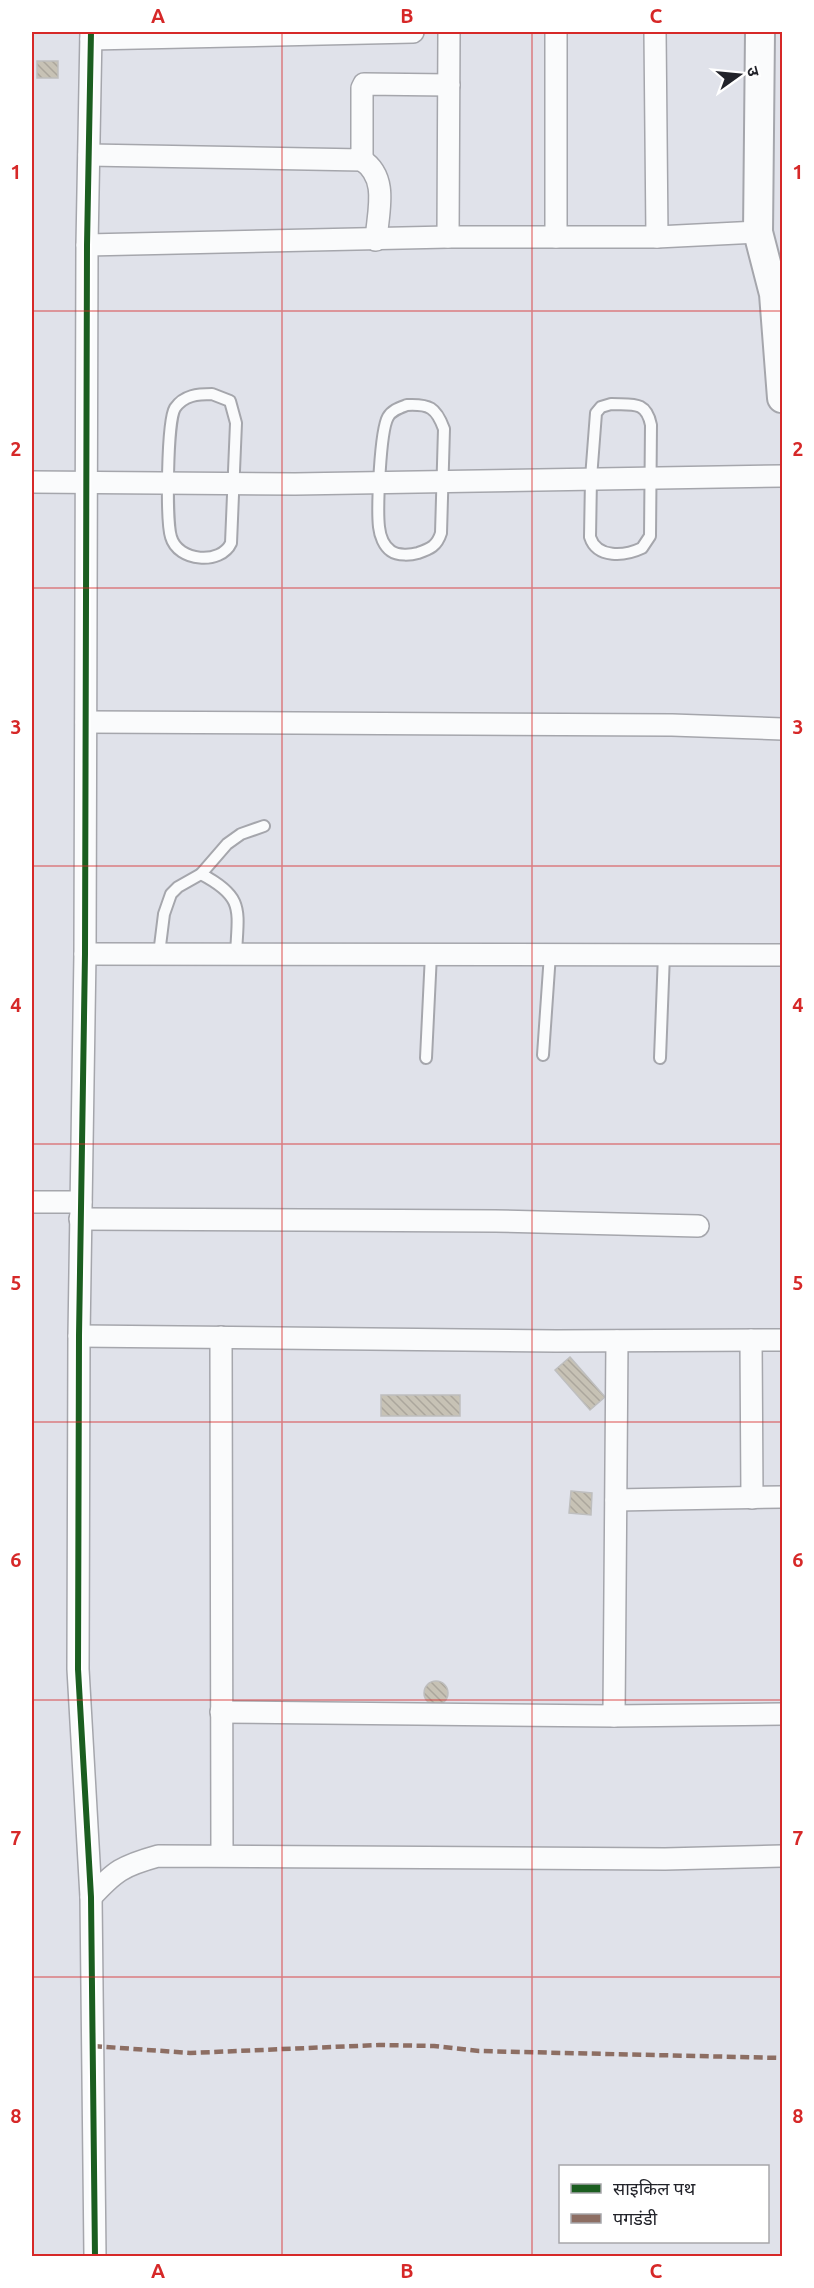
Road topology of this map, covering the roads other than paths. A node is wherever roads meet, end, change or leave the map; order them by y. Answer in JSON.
{"nodes":[{"id":1,"x":413,"y":32,"type":"edge"},
{"id":2,"x":449,"y":32,"type":"edge"},
{"id":3,"x":556,"y":32,"type":"edge"},
{"id":4,"x":655,"y":32,"type":"edge"},
{"id":5,"x":760,"y":32,"type":"edge"},
{"id":6,"x":91,"y":35,"type":"edge"},
{"id":7,"x":449,"y":85,"type":"junction"},
{"id":8,"x":89,"y":155,"type":"junction"},
{"id":9,"x":362,"y":160,"type":"junction"},
{"id":10,"x":448,"y":237,"type":"junction"},
{"id":11,"x":556,"y":237,"type":"junction"},
{"id":12,"x":657,"y":237,"type":"junction"},
{"id":13,"x":770,"y":238,"type":"edge"},
{"id":14,"x":376,"y":240,"type":"junction"},
{"id":15,"x":87,"y":245,"type":"junction"},
{"id":16,"x":783,"y":398,"type":"edge"},
{"id":17,"x":783,"y":476,"type":"edge"},
{"id":18,"x":652,"y":477,"type":"junction"},
{"id":19,"x":591,"y":478,"type":"junction"},
{"id":20,"x":86,"y":481,"type":"junction"},
{"id":21,"x":442,"y":481,"type":"junction"},
{"id":22,"x":32,"y":482,"type":"edge"},
{"id":23,"x":168,"y":482,"type":"junction"},
{"id":24,"x":234,"y":482,"type":"junction"},
{"id":25,"x":381,"y":482,"type":"junction"},
{"id":26,"x":86,"y":722,"type":"junction"},
{"id":27,"x":783,"y":729,"type":"edge"},
{"id":28,"x":264,"y":826,"type":"dead end"},
{"id":29,"x":201,"y":874,"type":"junction"},
{"id":30,"x":85,"y":954,"type":"junction"},
{"id":31,"x":159,"y":954,"type":"junction"},
{"id":32,"x":236,"y":954,"type":"junction"},
{"id":33,"x":431,"y":954,"type":"junction"},
{"id":34,"x":550,"y":954,"type":"junction"},
{"id":35,"x":664,"y":954,"type":"junction"},
{"id":36,"x":783,"y":955,"type":"edge"},
{"id":37,"x":543,"y":1055,"type":"dead end"},
{"id":38,"x":426,"y":1058,"type":"dead end"},
{"id":39,"x":660,"y":1058,"type":"dead end"},
{"id":40,"x":32,"y":1202,"type":"edge"},
{"id":41,"x":81,"y":1211,"type":"junction"},
{"id":42,"x":698,"y":1226,"type":"dead end"},
{"id":43,"x":79,"y":1336,"type":"junction"},
{"id":44,"x":220,"y":1337,"type":"junction"},
{"id":45,"x":752,"y":1340,"type":"junction"},
{"id":46,"x":783,"y":1340,"type":"edge"},
{"id":47,"x":617,"y":1341,"type":"junction"},
{"id":48,"x":752,"y":1497,"type":"junction"},
{"id":49,"x":783,"y":1497,"type":"edge"},
{"id":50,"x":616,"y":1500,"type":"junction"},
{"id":51,"x":221,"y":1712,"type":"junction"},
{"id":52,"x":783,"y":1714,"type":"edge"},
{"id":53,"x":614,"y":1716,"type":"junction"},
{"id":54,"x":222,"y":1855,"type":"junction"},
{"id":55,"x":783,"y":1856,"type":"edge"},
{"id":56,"x":91,"y":1898,"type":"junction"},
{"id":57,"x":95,"y":2256,"type":"edge"}],
"edges":[{"from":1,"to":6,"type":"street"},
{"from":2,"to":7,"type":"street"},
{"from":3,"to":11,"type":"street"},
{"from":4,"to":12,"type":"street"},
{"from":5,"to":13,"type":"main road"},
{"from":6,"to":8,"type":"street"},
{"from":7,"to":9,"type":"street"},
{"from":7,"to":10,"type":"street"},
{"from":8,"to":9,"type":"street"},
{"from":8,"to":15,"type":"street"},
{"from":9,"to":14,"type":"street"},
{"from":10,"to":11,"type":"street"},
{"from":10,"to":14,"type":"street"},
{"from":11,"to":12,"type":"street"},
{"from":12,"to":13,"type":"street"},
{"from":13,"to":16,"type":"main road"},
{"from":14,"to":15,"type":"street"},
{"from":15,"to":20,"type":"street"},
{"from":17,"to":18,"type":"street"},
{"from":18,"to":19,"type":"street"},
{"from":18,"to":19,"type":"lane"},
{"from":18,"to":19,"type":"lane"},
{"from":19,"to":21,"type":"street"},
{"from":20,"to":22,"type":"street"},
{"from":20,"to":23,"type":"street"},
{"from":20,"to":26,"type":"street"},
{"from":21,"to":25,"type":"street"},
{"from":21,"to":25,"type":"lane"},
{"from":21,"to":25,"type":"lane"},
{"from":23,"to":24,"type":"street"},
{"from":23,"to":24,"type":"lane"},
{"from":23,"to":24,"type":"lane"},
{"from":24,"to":25,"type":"street"},
{"from":26,"to":27,"type":"street"},
{"from":26,"to":30,"type":"street"},
{"from":28,"to":29,"type":"lane"},
{"from":29,"to":31,"type":"lane"},
{"from":29,"to":32,"type":"lane"},
{"from":30,"to":31,"type":"street"},
{"from":30,"to":41,"type":"street"},
{"from":31,"to":32,"type":"street"},
{"from":32,"to":33,"type":"street"},
{"from":33,"to":34,"type":"street"},
{"from":33,"to":38,"type":"lane"},
{"from":34,"to":35,"type":"street"},
{"from":34,"to":37,"type":"lane"},
{"from":35,"to":36,"type":"street"},
{"from":35,"to":39,"type":"lane"},
{"from":40,"to":41,"type":"street"},
{"from":41,"to":42,"type":"street"},
{"from":41,"to":43,"type":"street"},
{"from":43,"to":44,"type":"street"},
{"from":43,"to":56,"type":"street"},
{"from":44,"to":47,"type":"street"},
{"from":44,"to":51,"type":"street"},
{"from":45,"to":46,"type":"street"},
{"from":45,"to":47,"type":"street"},
{"from":45,"to":48,"type":"street"},
{"from":47,"to":50,"type":"street"},
{"from":48,"to":49,"type":"street"},
{"from":48,"to":50,"type":"street"},
{"from":50,"to":53,"type":"street"},
{"from":51,"to":53,"type":"street"},
{"from":51,"to":54,"type":"street"},
{"from":52,"to":53,"type":"street"},
{"from":54,"to":55,"type":"street"},
{"from":54,"to":56,"type":"street"},
{"from":56,"to":57,"type":"street"}]}
